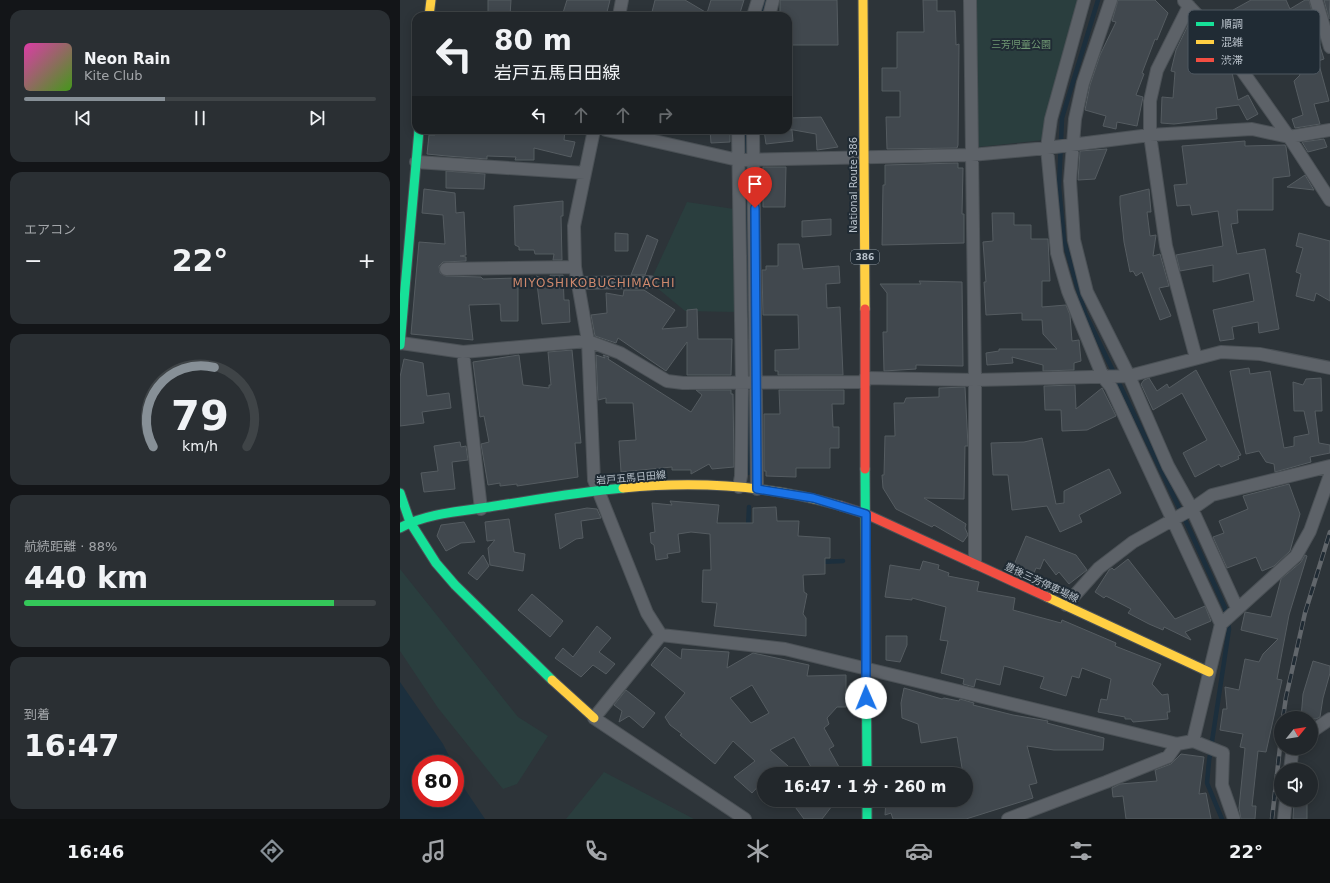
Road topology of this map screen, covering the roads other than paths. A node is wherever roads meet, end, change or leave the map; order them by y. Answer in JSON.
{"nodes":[{"id":1,"x":431,"y":0,"type":"edge"},
{"id":2,"x":622,"y":0,"type":"edge"},
{"id":3,"x":758,"y":0,"type":"edge"},
{"id":4,"x":773,"y":0,"type":"edge"},
{"id":5,"x":863,"y":0,"type":"edge"},
{"id":6,"x":970,"y":0,"type":"edge"},
{"id":7,"x":1084,"y":0,"type":"edge"},
{"id":8,"x":1111,"y":0,"type":"edge"},
{"id":9,"x":1316,"y":0,"type":"edge"},
{"id":10,"x":1186,"y":3,"type":"edge"},
{"id":11,"x":1319,"y":10,"type":"edge"},
{"id":12,"x":430,"y":12,"type":"edge"},
{"id":13,"x":620,"y":12,"type":"edge"},
{"id":14,"x":754,"y":12,"type":"edge"},
{"id":15,"x":770,"y":12,"type":"edge"},
{"id":16,"x":1320,"y":13,"type":"edge"},
{"id":17,"x":1330,"y":47,"type":"edge"},
{"id":18,"x":1244,"y":74,"type":"edge"},
{"id":19,"x":1330,"y":130,"type":"edge"},
{"id":20,"x":419,"y":134,"type":"edge"},
{"id":21,"x":593,"y":134,"type":"edge"},
{"id":22,"x":624,"y":134,"type":"edge"},
{"id":23,"x":738,"y":134,"type":"edge"},
{"id":24,"x":753,"y":134,"type":"edge"},
{"id":25,"x":1150,"y":135,"type":"junction"},
{"id":26,"x":1289,"y":137,"type":"junction"},
{"id":27,"x":1072,"y":145,"type":"junction"},
{"id":28,"x":1047,"y":148,"type":"junction"},
{"id":29,"x":971,"y":155,"type":"junction"},
{"id":30,"x":864,"y":158,"type":"junction"},
{"id":31,"x":738,"y":160,"type":"junction"},
{"id":32,"x":754,"y":160,"type":"junction"},
{"id":33,"x":416,"y":162,"type":"junction"},
{"id":34,"x":585,"y":173,"type":"junction"},
{"id":35,"x":1330,"y":200,"type":"edge"},
{"id":36,"x":575,"y":267,"type":"junction"},
{"id":37,"x":446,"y":270,"type":"dead end"},
{"id":38,"x":650,"y":282,"type":"dead end"},
{"id":39,"x":578,"y":284,"type":"junction"},
{"id":40,"x":588,"y":341,"type":"junction"},
{"id":41,"x":400,"y":344,"type":"edge"},
{"id":42,"x":463,"y":352,"type":"junction"},
{"id":43,"x":1196,"y":358,"type":"junction"},
{"id":44,"x":1330,"y":368,"type":"edge"},
{"id":45,"x":1129,"y":376,"type":"junction"},
{"id":46,"x":1103,"y":377,"type":"junction"},
{"id":47,"x":865,"y":380,"type":"junction"},
{"id":48,"x":975,"y":380,"type":"junction"},
{"id":49,"x":742,"y":383,"type":"junction"},
{"id":50,"x":756,"y":383,"type":"junction"},
{"id":51,"x":1330,"y":466,"type":"edge"},
{"id":52,"x":1330,"y":476,"type":"edge"},
{"id":53,"x":739,"y":487,"type":"junction"},
{"id":54,"x":757,"y":489,"type":"junction"},
{"id":55,"x":599,"y":491,"type":"junction"},
{"id":56,"x":400,"y":492,"type":"edge"},
{"id":57,"x":481,"y":509,"type":"junction"},
{"id":58,"x":1192,"y":510,"type":"junction"},
{"id":59,"x":866,"y":514,"type":"junction"},
{"id":60,"x":1173,"y":520,"type":"junction"},
{"id":61,"x":410,"y":522,"type":"junction"},
{"id":62,"x":400,"y":528,"type":"edge"},
{"id":63,"x":975,"y":563,"type":"junction"},
{"id":64,"x":1066,"y":605,"type":"junction"},
{"id":65,"x":1237,"y":608,"type":"junction"},
{"id":66,"x":1221,"y":624,"type":"junction"},
{"id":67,"x":661,"y":635,"type":"junction"},
{"id":68,"x":866,"y":668,"type":"junction"},
{"id":69,"x":1209,"y":672,"type":"junction"},
{"id":70,"x":594,"y":718,"type":"junction"},
{"id":71,"x":1330,"y":719,"type":"edge"},
{"id":72,"x":1318,"y":727,"type":"edge"},
{"id":73,"x":1193,"y":741,"type":"junction"},
{"id":74,"x":1177,"y":744,"type":"junction"},
{"id":75,"x":867,"y":767,"type":"edge"},
{"id":76,"x":867,"y":807,"type":"edge"},
{"id":77,"x":1285,"y":807,"type":"edge"},
{"id":78,"x":745,"y":819,"type":"edge"},
{"id":79,"x":867,"y":819,"type":"edge"},
{"id":80,"x":1008,"y":819,"type":"edge"},
{"id":81,"x":1234,"y":819,"type":"edge"},
{"id":82,"x":1284,"y":819,"type":"edge"}],
"edges":[{"from":1,"to":12,"type":"main road"},
{"from":2,"to":13,"type":"street"},
{"from":3,"to":14,"type":"street"},
{"from":4,"to":15,"type":"street"},
{"from":5,"to":30,"type":"main road","name":"National Route 386","number":"386"},
{"from":6,"to":29,"type":"street"},
{"from":7,"to":28,"type":"street"},
{"from":8,"to":27,"type":"street"},
{"from":9,"to":11,"type":"street"},
{"from":10,"to":25,"type":"street"},
{"from":16,"to":17,"type":"street"},
{"from":18,"to":26,"type":"street"},
{"from":19,"to":26,"type":"street"},
{"from":20,"to":33,"type":"main road"},
{"from":21,"to":34,"type":"street"},
{"from":22,"to":31,"type":"street"},
{"from":23,"to":31,"type":"street"},
{"from":24,"to":32,"type":"street"},
{"from":25,"to":26,"type":"street"},
{"from":25,"to":27,"type":"street"},
{"from":25,"to":43,"type":"street"},
{"from":26,"to":35,"type":"street"},
{"from":27,"to":28,"type":"street"},
{"from":27,"to":45,"type":"street"},
{"from":28,"to":29,"type":"street"},
{"from":28,"to":46,"type":"street"},
{"from":29,"to":30,"type":"street"},
{"from":29,"to":48,"type":"street"},
{"from":30,"to":32,"type":"street"},
{"from":30,"to":47,"type":"main road","name":"National Route 386","number":"386"},
{"from":31,"to":32,"type":"street"},
{"from":31,"to":49,"type":"street"},
{"from":32,"to":50,"type":"street"},
{"from":33,"to":34,"type":"street"},
{"from":33,"to":41,"type":"main road"},
{"from":34,"to":36,"type":"street"},
{"from":36,"to":37,"type":"street"},
{"from":36,"to":39,"type":"street"},
{"from":38,"to":39,"type":"street"},
{"from":39,"to":40,"type":"street"},
{"from":40,"to":42,"type":"street"},
{"from":40,"to":49,"type":"street"},
{"from":40,"to":55,"type":"street"},
{"from":41,"to":42,"type":"street"},
{"from":42,"to":57,"type":"street"},
{"from":43,"to":44,"type":"street"},
{"from":43,"to":45,"type":"street"},
{"from":45,"to":46,"type":"street"},
{"from":45,"to":58,"type":"street"},
{"from":46,"to":48,"type":"street"},
{"from":46,"to":60,"type":"street"},
{"from":47,"to":48,"type":"street"},
{"from":47,"to":50,"type":"street"},
{"from":47,"to":59,"type":"main road","name":"National Route 386","number":"386"},
{"from":48,"to":63,"type":"street"},
{"from":49,"to":50,"type":"street"},
{"from":49,"to":53,"type":"street"},
{"from":50,"to":54,"type":"street"},
{"from":51,"to":58,"type":"street"},
{"from":52,"to":65,"type":"street"},
{"from":53,"to":54,"type":"main road","name":"岩戸五馬日田線"},
{"from":53,"to":55,"type":"main road","name":"岩戸五馬日田線"},
{"from":54,"to":59,"type":"main road","name":"岩戸五馬日田線"},
{"from":55,"to":57,"type":"main road","name":"岩戸五馬日田線"},
{"from":55,"to":67,"type":"street"},
{"from":56,"to":61,"type":"main road"},
{"from":57,"to":61,"type":"main road","name":"岩戸五馬日田線"},
{"from":58,"to":60,"type":"street"},
{"from":58,"to":65,"type":"street"},
{"from":59,"to":63,"type":"main road","name":"豊後三芳停車場線"},
{"from":59,"to":68,"type":"main road","number":"386"},
{"from":60,"to":64,"type":"street"},
{"from":60,"to":66,"type":"street"},
{"from":61,"to":62,"type":"main road","name":"岩戸五馬日田線"},
{"from":61,"to":70,"type":"main road"},
{"from":63,"to":64,"type":"main road","name":"豊後三芳停車場線"},
{"from":64,"to":69,"type":"main road","name":"豊後三芳停車場線"},
{"from":65,"to":66,"type":"street"},
{"from":66,"to":69,"type":"street"},
{"from":67,"to":68,"type":"street"},
{"from":67,"to":70,"type":"street"},
{"from":68,"to":74,"type":"street"},
{"from":68,"to":75,"type":"main road","number":"386"},
{"from":69,"to":73,"type":"street"},
{"from":70,"to":78,"type":"street"},
{"from":71,"to":72,"type":"street"},
{"from":73,"to":74,"type":"street"},
{"from":73,"to":81,"type":"street"},
{"from":74,"to":80,"type":"street"},
{"from":76,"to":79,"type":"main road"},
{"from":77,"to":82,"type":"street"}]}
